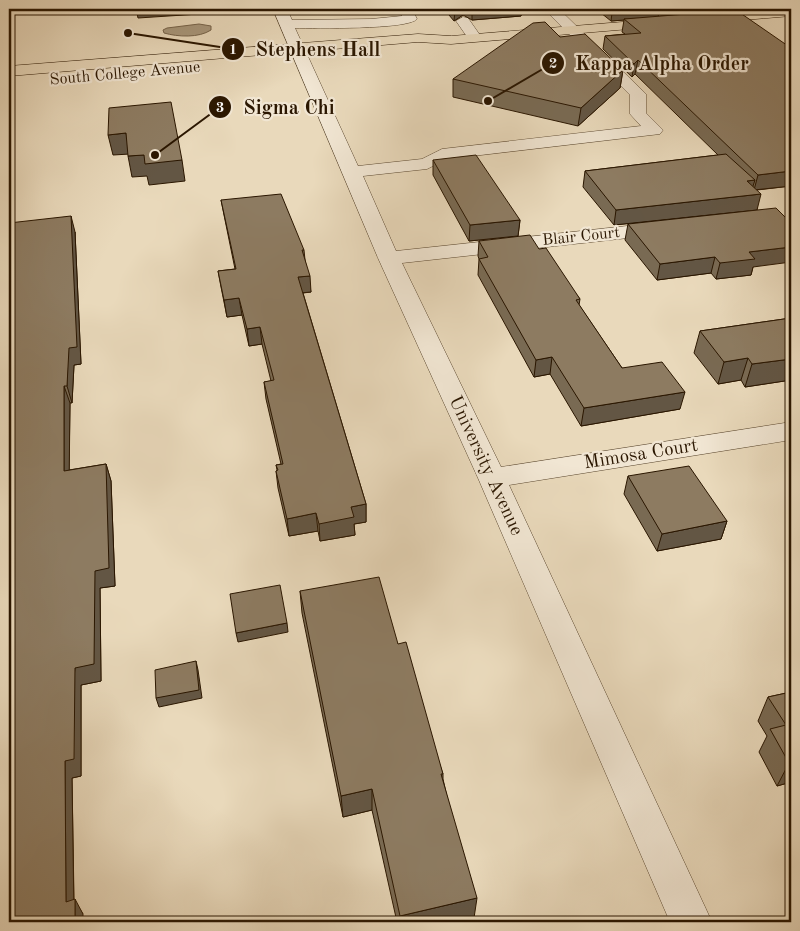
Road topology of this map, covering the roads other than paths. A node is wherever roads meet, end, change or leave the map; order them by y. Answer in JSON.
{"nodes":[{"id":1,"x":280,"y":9,"type":"edge"},
{"id":2,"x":405,"y":9,"type":"edge"},
{"id":3,"x":551,"y":9,"type":"edge"},
{"id":4,"x":658,"y":9,"type":"edge"},
{"id":5,"x":791,"y":12,"type":"edge"},
{"id":6,"x":743,"y":16,"type":"junction"},
{"id":7,"x":463,"y":21,"type":"dead end"},
{"id":8,"x":684,"y":21,"type":"junction"},
{"id":9,"x":286,"y":24,"type":"junction"},
{"id":10,"x":759,"y":26,"type":"edge"},
{"id":11,"x":574,"y":30,"type":"junction"},
{"id":12,"x":475,"y":38,"type":"junction"},
{"id":13,"x":298,"y":53,"type":"junction"},
{"id":14,"x":9,"y":71,"type":"edge"},
{"id":15,"x":9,"y":84,"type":"edge"},
{"id":16,"x":351,"y":172,"type":"junction"},
{"id":17,"x":683,"y":226,"type":"edge"},
{"id":18,"x":389,"y":258,"type":"junction"},
{"id":19,"x":791,"y":431,"type":"edge"},
{"id":20,"x":492,"y":478,"type":"junction"},
{"id":21,"x":692,"y":922,"type":"edge"}],
"edges":[{"from":1,"to":9,"type":"street","name":"University Avenue"},
{"from":2,"to":9,"type":"street"},
{"from":3,"to":11,"type":"street"},
{"from":4,"to":8,"type":"street"},
{"from":5,"to":6,"type":"main road","name":"South College Avenue"},
{"from":6,"to":8,"type":"main road","name":"South College Avenue"},
{"from":6,"to":10,"type":"street"},
{"from":7,"to":12,"type":"street"},
{"from":8,"to":11,"type":"main road","name":"South College Avenue"},
{"from":9,"to":13,"type":"street","name":"University Avenue"},
{"from":11,"to":12,"type":"main road","name":"South College Avenue"},
{"from":11,"to":16,"type":"street"},
{"from":12,"to":13,"type":"main road","name":"South College Avenue"},
{"from":13,"to":14,"type":"main road","name":"South College Avenue"},
{"from":13,"to":15,"type":"main road","name":"South College Avenue"},
{"from":13,"to":16,"type":"street","name":"University Avenue"},
{"from":16,"to":18,"type":"street","name":"University Avenue"},
{"from":17,"to":18,"type":"street","name":"Blair Court"},
{"from":18,"to":20,"type":"street","name":"University Avenue"},
{"from":19,"to":20,"type":"street","name":"Mimosa Court"},
{"from":20,"to":21,"type":"street","name":"University Avenue"}]}
